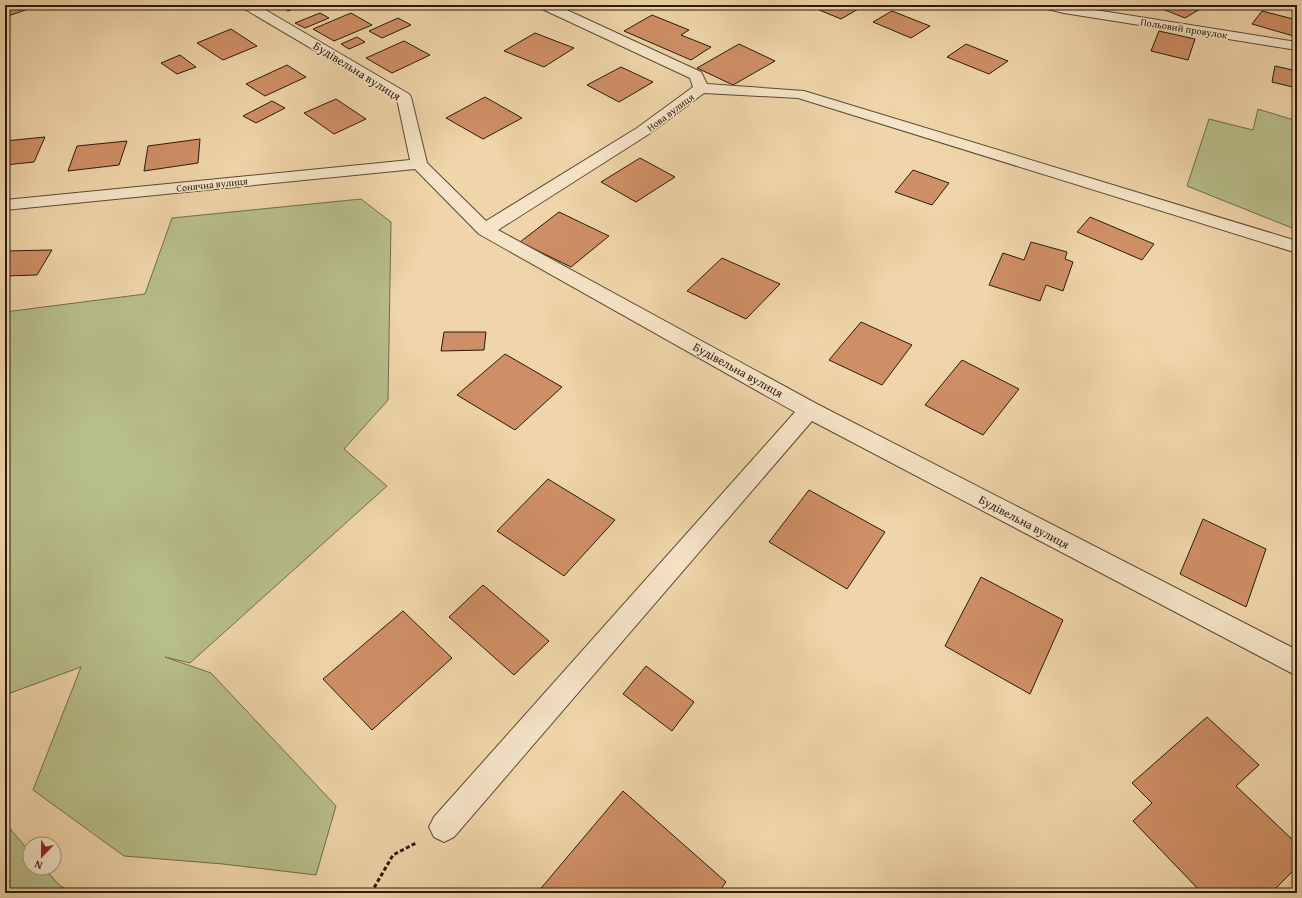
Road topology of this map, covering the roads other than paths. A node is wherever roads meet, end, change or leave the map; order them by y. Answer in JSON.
{"nodes":[{"id":1,"x":248,"y":5,"type":"edge"},
{"id":2,"x":545,"y":5,"type":"edge"},
{"id":3,"x":1048,"y":5,"type":"edge"},
{"id":4,"x":1297,"y":46,"type":"edge"},
{"id":5,"x":701,"y":88,"type":"junction"},
{"id":6,"x":419,"y":164,"type":"junction"},
{"id":7,"x":5,"y":205,"type":"edge"},
{"id":8,"x":485,"y":230,"type":"junction"},
{"id":9,"x":1297,"y":247,"type":"edge"},
{"id":10,"x":809,"y":410,"type":"junction"},
{"id":11,"x":1297,"y":664,"type":"edge"},
{"id":12,"x":444,"y":827,"type":"road end"}],
"edges":[{"from":1,"to":6,"type":"street","name":"Будівельна вулиця"},
{"from":2,"to":5,"type":"street","name":"Нова вулиця"},
{"from":3,"to":4,"type":"street","name":"Польовий провулок"},
{"from":5,"to":8,"type":"street","name":"Нова вулиця"},
{"from":5,"to":9,"type":"street"},
{"from":6,"to":7,"type":"street","name":"Сонячна вулиця"},
{"from":6,"to":8,"type":"street","name":"Будівельна вулиця"},
{"from":8,"to":10,"type":"street","name":"Будівельна вулиця"},
{"from":10,"to":11,"type":"street","name":"Будівельна вулиця"},
{"from":10,"to":12,"type":"street"}]}
